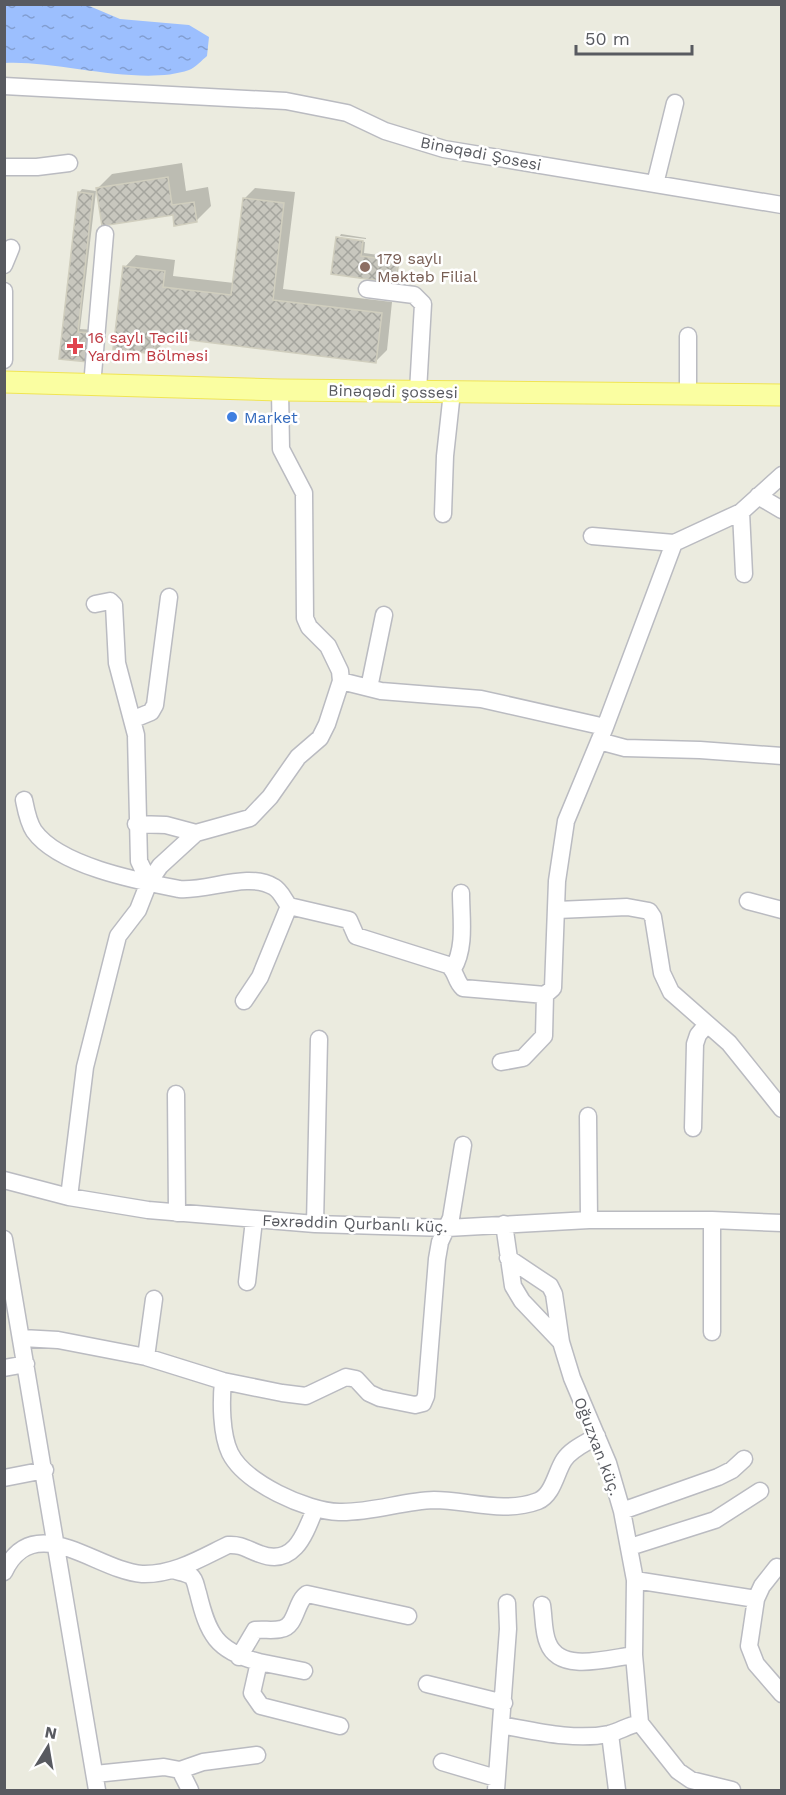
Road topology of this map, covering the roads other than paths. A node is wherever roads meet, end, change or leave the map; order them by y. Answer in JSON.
{"nodes":[{"id":1,"x":4,"y":86,"type":"edge"},
{"id":2,"x":675,"y":103,"type":"dead end"},
{"id":3,"x":69,"y":163,"type":"dead end"},
{"id":4,"x":4,"y":167,"type":"edge"},
{"id":5,"x":655,"y":184,"type":"junction"},
{"id":6,"x":782,"y":205,"type":"edge"},
{"id":7,"x":105,"y":234,"type":"dead end"},
{"id":8,"x":11,"y":248,"type":"dead end"},
{"id":9,"x":4,"y":265,"type":"edge"},
{"id":10,"x":367,"y":289,"type":"dead end"},
{"id":11,"x":4,"y":291,"type":"edge"},
{"id":12,"x":688,"y":336,"type":"dead end"},
{"id":13,"x":4,"y":360,"type":"edge"},
{"id":14,"x":4,"y":382,"type":"edge"},
{"id":15,"x":92,"y":386,"type":"junction"},
{"id":16,"x":280,"y":390,"type":"junction"},
{"id":17,"x":418,"y":391,"type":"junction"},
{"id":18,"x":452,"y":392,"type":"junction"},
{"id":19,"x":688,"y":395,"type":"junction"},
{"id":20,"x":782,"y":395,"type":"edge"},
{"id":21,"x":782,"y":476,"type":"edge"},
{"id":22,"x":758,"y":496,"type":"junction"},
{"id":23,"x":782,"y":510,"type":"edge"},
{"id":24,"x":741,"y":512,"type":"junction"},
{"id":25,"x":442,"y":514,"type":"dead end"},
{"id":26,"x":592,"y":536,"type":"dead end"},
{"id":27,"x":674,"y":543,"type":"junction"},
{"id":28,"x":744,"y":574,"type":"dead end"},
{"id":29,"x":169,"y":597,"type":"dead end"},
{"id":30,"x":95,"y":604,"type":"dead end"},
{"id":31,"x":384,"y":615,"type":"dead end"},
{"id":32,"x":341,"y":681,"type":"junction"},
{"id":33,"x":369,"y":688,"type":"junction"},
{"id":34,"x":134,"y":719,"type":"junction"},
{"id":35,"x":602,"y":734,"type":"junction"},
{"id":36,"x":782,"y":756,"type":"edge"},
{"id":37,"x":24,"y":800,"type":"dead end"},
{"id":38,"x":136,"y":824,"type":"junction"},
{"id":39,"x":196,"y":833,"type":"junction"},
{"id":40,"x":149,"y":882,"type":"junction"},
{"id":41,"x":461,"y":893,"type":"dead end"},
{"id":42,"x":748,"y":901,"type":"dead end"},
{"id":43,"x":289,"y":906,"type":"junction"},
{"id":44,"x":556,"y":910,"type":"junction"},
{"id":45,"x":782,"y":910,"type":"edge"},
{"id":46,"x":453,"y":969,"type":"junction"},
{"id":47,"x":545,"y":995,"type":"junction"},
{"id":48,"x":244,"y":1001,"type":"dead end"},
{"id":49,"x":707,"y":1024,"type":"junction"},
{"id":50,"x":319,"y":1039,"type":"dead end"},
{"id":51,"x":501,"y":1062,"type":"dead end"},
{"id":52,"x":176,"y":1094,"type":"dead end"},
{"id":53,"x":782,"y":1109,"type":"edge"},
{"id":54,"x":588,"y":1116,"type":"dead end"},
{"id":55,"x":693,"y":1128,"type":"dead end"},
{"id":56,"x":462,"y":1145,"type":"dead end"},
{"id":57,"x":5,"y":1184,"type":"edge"},
{"id":58,"x":69,"y":1197,"type":"junction"},
{"id":59,"x":177,"y":1213,"type":"junction"},
{"id":60,"x":254,"y":1220,"type":"junction"},
{"id":61,"x":589,"y":1220,"type":"junction"},
{"id":62,"x":712,"y":1220,"type":"junction"},
{"id":63,"x":782,"y":1223,"type":"edge"},
{"id":64,"x":315,"y":1224,"type":"junction"},
{"id":65,"x":504,"y":1224,"type":"junction"},
{"id":66,"x":447,"y":1228,"type":"junction"},
{"id":67,"x":4,"y":1239,"type":"edge"},
{"id":68,"x":508,"y":1258,"type":"junction"},
{"id":69,"x":247,"y":1282,"type":"dead end"},
{"id":70,"x":154,"y":1299,"type":"dead end"},
{"id":71,"x":712,"y":1332,"type":"dead end"},
{"id":72,"x":22,"y":1338,"type":"junction"},
{"id":73,"x":561,"y":1342,"type":"junction"},
{"id":74,"x":146,"y":1357,"type":"junction"},
{"id":75,"x":26,"y":1364,"type":"junction"},
{"id":76,"x":4,"y":1368,"type":"edge"},
{"id":77,"x":224,"y":1381,"type":"junction"},
{"id":78,"x":597,"y":1436,"type":"junction"},
{"id":79,"x":744,"y":1459,"type":"dead end"},
{"id":80,"x":45,"y":1470,"type":"junction"},
{"id":81,"x":4,"y":1478,"type":"edge"},
{"id":82,"x":760,"y":1491,"type":"dead end"},
{"id":83,"x":315,"y":1509,"type":"junction"},
{"id":84,"x":622,"y":1511,"type":"junction"},
{"id":85,"x":56,"y":1544,"type":"junction"},
{"id":86,"x":630,"y":1547,"type":"junction"},
{"id":87,"x":777,"y":1567,"type":"dead end"},
{"id":88,"x":173,"y":1570,"type":"junction"},
{"id":89,"x":4,"y":1572,"type":"edge"},
{"id":90,"x":635,"y":1581,"type":"junction"},
{"id":91,"x":756,"y":1599,"type":"junction"},
{"id":92,"x":507,"y":1603,"type":"dead end"},
{"id":93,"x":542,"y":1605,"type":"dead end"},
{"id":94,"x":408,"y":1616,"type":"dead end"},
{"id":95,"x":634,"y":1655,"type":"junction"},
{"id":96,"x":239,"y":1657,"type":"junction"},
{"id":97,"x":259,"y":1662,"type":"junction"},
{"id":98,"x":304,"y":1671,"type":"dead end"},
{"id":99,"x":427,"y":1684,"type":"dead end"},
{"id":100,"x":782,"y":1694,"type":"edge"},
{"id":101,"x":504,"y":1703,"type":"junction"},
{"id":102,"x":640,"y":1723,"type":"junction"},
{"id":103,"x":501,"y":1725,"type":"junction"},
{"id":104,"x":340,"y":1726,"type":"dead end"},
{"id":105,"x":610,"y":1734,"type":"junction"},
{"id":106,"x":257,"y":1755,"type":"dead end"},
{"id":107,"x":442,"y":1762,"type":"dead end"},
{"id":108,"x":180,"y":1770,"type":"junction"},
{"id":109,"x":96,"y":1783,"type":"edge"},
{"id":110,"x":496,"y":1784,"type":"edge"},
{"id":111,"x":190,"y":1791,"type":"edge"},
{"id":112,"x":617,"y":1791,"type":"edge"},
{"id":113,"x":732,"y":1791,"type":"edge"}],
"edges":[{"from":1,"to":5,"type":"street","name":"Binəqədi Şosesi"},
{"from":2,"to":5,"type":"street"},
{"from":3,"to":4,"type":"street"},
{"from":5,"to":6,"type":"street","name":"Binəqədi Şosesi"},
{"from":7,"to":15,"type":"street"},
{"from":8,"to":9,"type":"street"},
{"from":10,"to":17,"type":"street"},
{"from":11,"to":13,"type":"street"},
{"from":12,"to":19,"type":"street"},
{"from":14,"to":15,"type":"main road","name":"Binəqədi şossesi"},
{"from":15,"to":16,"type":"main road","name":"Binəqədi şossesi"},
{"from":16,"to":17,"type":"main road","name":"Binəqədi şossesi"},
{"from":16,"to":32,"type":"street"},
{"from":17,"to":18,"type":"main road","name":"Binəqədi şossesi"},
{"from":18,"to":19,"type":"main road","name":"Binəqədi şossesi"},
{"from":18,"to":25,"type":"street"},
{"from":19,"to":20,"type":"main road","name":"Binəqədi şossesi"},
{"from":21,"to":22,"type":"street"},
{"from":22,"to":23,"type":"street"},
{"from":22,"to":24,"type":"street"},
{"from":24,"to":27,"type":"street"},
{"from":24,"to":28,"type":"street"},
{"from":26,"to":27,"type":"street"},
{"from":27,"to":35,"type":"street"},
{"from":29,"to":34,"type":"street"},
{"from":30,"to":34,"type":"street"},
{"from":31,"to":33,"type":"street"},
{"from":32,"to":33,"type":"street"},
{"from":32,"to":39,"type":"street"},
{"from":33,"to":35,"type":"street"},
{"from":34,"to":38,"type":"street"},
{"from":35,"to":36,"type":"street"},
{"from":35,"to":44,"type":"street"},
{"from":37,"to":40,"type":"street"},
{"from":38,"to":39,"type":"street"},
{"from":38,"to":40,"type":"street"},
{"from":39,"to":40,"type":"street"},
{"from":40,"to":43,"type":"street"},
{"from":40,"to":58,"type":"street"},
{"from":41,"to":46,"type":"street"},
{"from":42,"to":45,"type":"street"},
{"from":43,"to":46,"type":"street"},
{"from":43,"to":48,"type":"street"},
{"from":44,"to":47,"type":"street"},
{"from":44,"to":49,"type":"street"},
{"from":46,"to":47,"type":"street"},
{"from":47,"to":51,"type":"street"},
{"from":49,"to":53,"type":"street"},
{"from":49,"to":55,"type":"street"},
{"from":50,"to":64,"type":"street"},
{"from":52,"to":59,"type":"street"},
{"from":54,"to":61,"type":"street"},
{"from":56,"to":66,"type":"street"},
{"from":57,"to":58,"type":"street","name":"Fəxrəddin Qurbanlı küç."},
{"from":58,"to":59,"type":"street","name":"Fəxrəddin Qurbanlı küç."},
{"from":59,"to":60,"type":"street","name":"Fəxrəddin Qurbanlı küç."},
{"from":60,"to":64,"type":"street","name":"Fəxrəddin Qurbanlı küç."},
{"from":60,"to":69,"type":"street"},
{"from":61,"to":62,"type":"street","name":"Fəxrəddin Qurbanlı küç."},
{"from":61,"to":65,"type":"street","name":"Fəxrəddin Qurbanlı küç."},
{"from":62,"to":63,"type":"street","name":"Fəxrəddin Qurbanlı küç."},
{"from":62,"to":71,"type":"street"},
{"from":64,"to":66,"type":"street","name":"Fəxrəddin Qurbanlı küç."},
{"from":65,"to":66,"type":"street","name":"Fəxrəddin Qurbanlı küç."},
{"from":65,"to":68,"type":"street","name":"Oğuzxan küç."},
{"from":66,"to":77,"type":"street"},
{"from":67,"to":72,"type":"street"},
{"from":68,"to":73,"type":"street","name":"Oğuzxan küç."},
{"from":68,"to":73,"type":"street"},
{"from":70,"to":74,"type":"street"},
{"from":72,"to":74,"type":"street"},
{"from":72,"to":75,"type":"street"},
{"from":73,"to":78,"type":"street","name":"Oğuzxan küç."},
{"from":74,"to":77,"type":"street"},
{"from":75,"to":76,"type":"street"},
{"from":75,"to":80,"type":"street"},
{"from":77,"to":83,"type":"street"},
{"from":78,"to":83,"type":"street"},
{"from":78,"to":84,"type":"street","name":"Oğuzxan küç."},
{"from":79,"to":84,"type":"street"},
{"from":80,"to":81,"type":"street"},
{"from":80,"to":85,"type":"street"},
{"from":82,"to":86,"type":"street"},
{"from":83,"to":88,"type":"street"},
{"from":84,"to":86,"type":"street","name":"Oğuzxan küç."},
{"from":85,"to":88,"type":"street"},
{"from":85,"to":89,"type":"street"},
{"from":85,"to":109,"type":"street"},
{"from":86,"to":90,"type":"street","name":"Oğuzxan küç."},
{"from":87,"to":91,"type":"street"},
{"from":88,"to":96,"type":"street"},
{"from":90,"to":91,"type":"street"},
{"from":90,"to":95,"type":"street","name":"Oğuzxan küç."},
{"from":91,"to":100,"type":"street"},
{"from":92,"to":101,"type":"street"},
{"from":93,"to":95,"type":"street"},
{"from":94,"to":96,"type":"street"},
{"from":95,"to":102,"type":"street","name":"Oğuzxan küç."},
{"from":96,"to":97,"type":"street"},
{"from":97,"to":98,"type":"street"},
{"from":97,"to":104,"type":"street"},
{"from":99,"to":101,"type":"street"},
{"from":101,"to":103,"type":"street"},
{"from":102,"to":105,"type":"street"},
{"from":102,"to":113,"type":"street"},
{"from":103,"to":105,"type":"street"},
{"from":103,"to":110,"type":"street"},
{"from":105,"to":112,"type":"street"},
{"from":106,"to":108,"type":"street"},
{"from":107,"to":110,"type":"street"},
{"from":108,"to":109,"type":"street"},
{"from":108,"to":111,"type":"street"}]}
